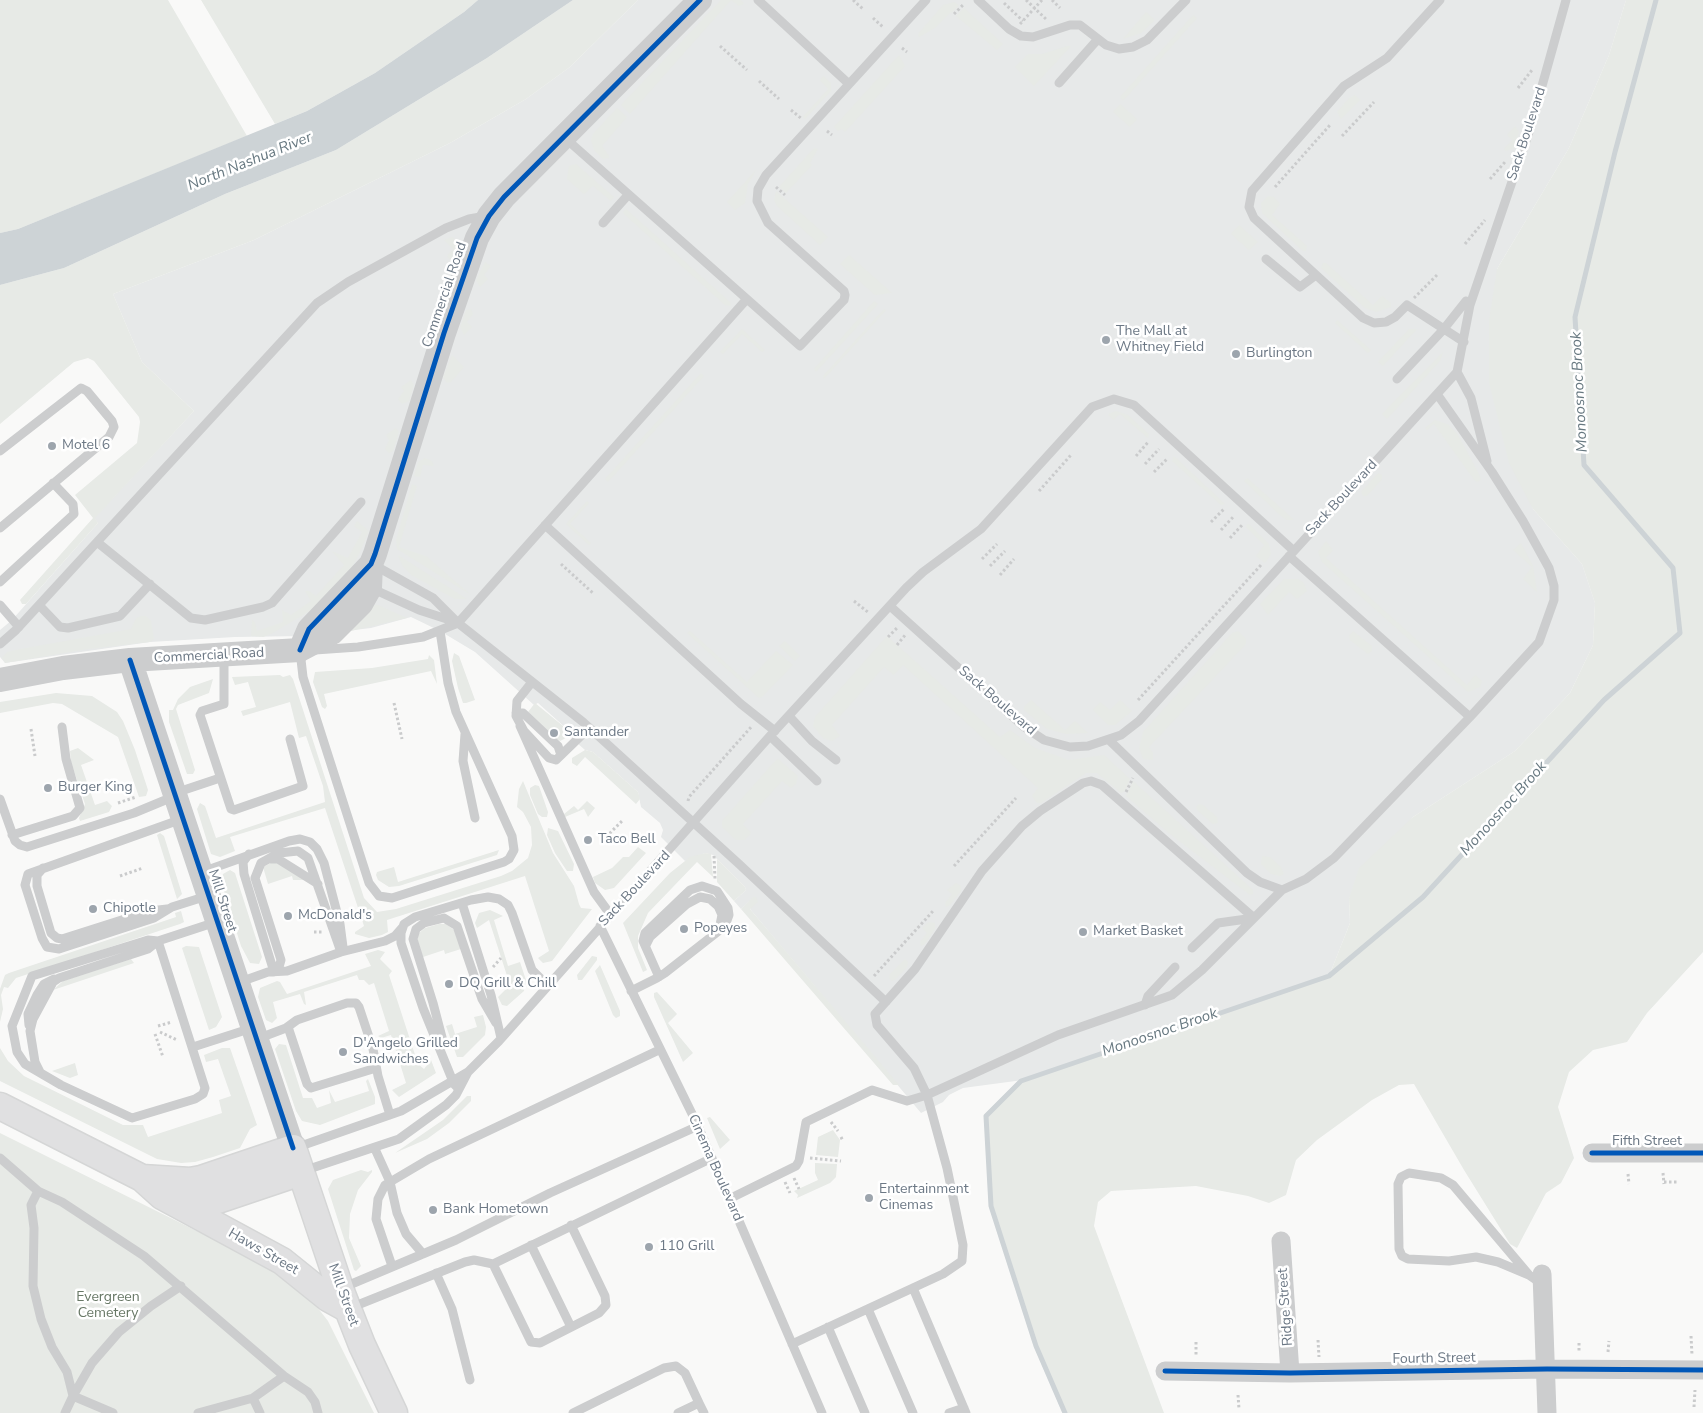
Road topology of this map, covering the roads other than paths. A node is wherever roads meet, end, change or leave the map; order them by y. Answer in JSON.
{"nodes":[{"id":1,"x":700,"y":0,"type":"edge"},
{"id":2,"x":758,"y":0,"type":"edge"},
{"id":3,"x":926,"y":0,"type":"edge"},
{"id":4,"x":978,"y":0,"type":"edge"},
{"id":5,"x":1186,"y":0,"type":"edge"},
{"id":6,"x":1440,"y":0,"type":"edge"},
{"id":7,"x":1566,"y":0,"type":"edge"},
{"id":8,"x":1098,"y":39,"type":"junction"},
{"id":9,"x":849,"y":84,"type":"junction"},
{"id":10,"x":1059,"y":84,"type":"dead end"},
{"id":11,"x":565,"y":138,"type":"junction"},
{"id":12,"x":628,"y":195,"type":"junction"},
{"id":13,"x":489,"y":216,"type":"junction"},
{"id":14,"x":603,"y":223,"type":"dead end"},
{"id":15,"x":1266,"y":259,"type":"dead end"},
{"id":16,"x":1316,"y":275,"type":"junction"},
{"id":17,"x":746,"y":300,"type":"junction"},
{"id":18,"x":1466,"y":301,"type":"dead end"},
{"id":19,"x":1443,"y":330,"type":"junction"},
{"id":20,"x":1464,"y":342,"type":"junction"},
{"id":21,"x":1457,"y":372,"type":"junction"},
{"id":22,"x":1396,"y":379,"type":"dead end"},
{"id":23,"x":1437,"y":394,"type":"junction"},
{"id":24,"x":0,"y":451,"type":"edge"},
{"id":25,"x":1491,"y":470,"type":"junction"},
{"id":26,"x":53,"y":483,"type":"junction"},
{"id":27,"x":361,"y":502,"type":"dead end"},
{"id":28,"x":546,"y":525,"type":"junction"},
{"id":29,"x":0,"y":528,"type":"edge"},
{"id":30,"x":98,"y":542,"type":"junction"},
{"id":31,"x":1291,"y":553,"type":"junction"},
{"id":32,"x":371,"y":564,"type":"junction"},
{"id":33,"x":0,"y":582,"type":"edge"},
{"id":34,"x":150,"y":584,"type":"junction"},
{"id":35,"x":362,"y":584,"type":"junction"},
{"id":36,"x":38,"y":605,"type":"junction"},
{"id":37,"x":890,"y":606,"type":"junction"},
{"id":38,"x":2,"y":611,"type":"edge"},
{"id":39,"x":458,"y":623,"type":"junction"},
{"id":40,"x":19,"y":626,"type":"junction"},
{"id":41,"x":440,"y":631,"type":"junction"},
{"id":42,"x":0,"y":644,"type":"edge"},
{"id":43,"x":300,"y":650,"type":"junction"},
{"id":44,"x":224,"y":655,"type":"junction"},
{"id":45,"x":130,"y":660,"type":"junction"},
{"id":46,"x":0,"y":680,"type":"edge"},
{"id":47,"x":532,"y":682,"type":"junction"},
{"id":48,"x":516,"y":713,"type":"junction"},
{"id":49,"x":788,"y":716,"type":"junction"},
{"id":50,"x":1470,"y":717,"type":"junction"},
{"id":51,"x":520,"y":726,"type":"junction"},
{"id":52,"x":62,"y":728,"type":"dead end"},
{"id":53,"x":589,"y":728,"type":"junction"},
{"id":54,"x":772,"y":733,"type":"junction"},
{"id":55,"x":465,"y":734,"type":"junction"},
{"id":56,"x":290,"y":739,"type":"dead end"},
{"id":57,"x":1110,"y":740,"type":"junction"},
{"id":58,"x":561,"y":755,"type":"junction"},
{"id":59,"x":836,"y":760,"type":"dead end"},
{"id":60,"x":220,"y":778,"type":"junction"},
{"id":61,"x":817,"y":781,"type":"dead end"},
{"id":62,"x":174,"y":795,"type":"junction"},
{"id":63,"x":0,"y":799,"type":"edge"},
{"id":64,"x":476,"y":818,"type":"dead end"},
{"id":65,"x":182,"y":819,"type":"junction"},
{"id":66,"x":694,"y":824,"type":"junction"},
{"id":67,"x":12,"y":835,"type":"junction"},
{"id":68,"x":249,"y":854,"type":"junction"},
{"id":69,"x":264,"y":860,"type":"junction"},
{"id":70,"x":200,"y":873,"type":"junction"},
{"id":71,"x":320,"y":886,"type":"junction"},
{"id":72,"x":1282,"y":890,"type":"junction"},
{"id":73,"x":208,"y":896,"type":"junction"},
{"id":74,"x":462,"y":903,"type":"junction"},
{"id":75,"x":610,"y":914,"type":"junction"},
{"id":76,"x":1254,"y":918,"type":"junction"},
{"id":77,"x":216,"y":922,"type":"junction"},
{"id":78,"x":600,"y":926,"type":"junction"},
{"id":79,"x":402,"y":928,"type":"junction"},
{"id":80,"x":714,"y":935,"type":"junction"},
{"id":81,"x":158,"y":941,"type":"junction"},
{"id":82,"x":1192,"y":948,"type":"dead end"},
{"id":83,"x":646,"y":949,"type":"junction"},
{"id":84,"x":341,"y":952,"type":"junction"},
{"id":85,"x":1175,"y":967,"type":"dead end"},
{"id":86,"x":274,"y":972,"type":"junction"},
{"id":87,"x":659,"y":977,"type":"junction"},
{"id":88,"x":237,"y":983,"type":"junction"},
{"id":89,"x":548,"y":986,"type":"junction"},
{"id":90,"x":631,"y":991,"type":"junction"},
{"id":91,"x":886,"y":1002,"type":"junction"},
{"id":92,"x":1145,"y":1005,"type":"junction"},
{"id":93,"x":496,"y":1023,"type":"junction"},
{"id":94,"x":288,"y":1027,"type":"junction"},
{"id":95,"x":254,"y":1034,"type":"junction"},
{"id":96,"x":501,"y":1038,"type":"junction"},
{"id":97,"x":193,"y":1047,"type":"junction"},
{"id":98,"x":658,"y":1050,"type":"junction"},
{"id":99,"x":446,"y":1062,"type":"junction"},
{"id":100,"x":376,"y":1068,"type":"junction"},
{"id":101,"x":468,"y":1072,"type":"junction"},
{"id":102,"x":40,"y":1073,"type":"junction"},
{"id":103,"x":452,"y":1080,"type":"junction"},
{"id":104,"x":459,"y":1089,"type":"junction"},
{"id":105,"x":927,"y":1095,"type":"junction"},
{"id":106,"x":0,"y":1106,"type":"edge"},
{"id":107,"x":390,"y":1115,"type":"junction"},
{"id":108,"x":698,"y":1126,"type":"junction"},
{"id":109,"x":375,"y":1149,"type":"junction"},
{"id":110,"x":1703,"y":1153,"type":"edge"},
{"id":111,"x":1592,"y":1154,"type":"dead end"},
{"id":112,"x":0,"y":1158,"type":"edge"},
{"id":113,"x":712,"y":1158,"type":"junction"},
{"id":114,"x":297,"y":1160,"type":"junction"},
{"id":115,"x":142,"y":1178,"type":"junction"},
{"id":116,"x":390,"y":1182,"type":"junction"},
{"id":117,"x":38,"y":1191,"type":"junction"},
{"id":118,"x":729,"y":1199,"type":"junction"},
{"id":119,"x":173,"y":1202,"type":"junction"},
{"id":120,"x":571,"y":1226,"type":"junction"},
{"id":121,"x":1281,"y":1240,"type":"dead end"},
{"id":122,"x":531,"y":1245,"type":"junction"},
{"id":123,"x":423,"y":1254,"type":"junction"},
{"id":124,"x":493,"y":1264,"type":"junction"},
{"id":125,"x":392,"y":1266,"type":"junction"},
{"id":126,"x":436,"y":1273,"type":"junction"},
{"id":127,"x":1538,"y":1278,"type":"junction"},
{"id":128,"x":181,"y":1286,"type":"junction"},
{"id":129,"x":914,"y":1288,"type":"junction"},
{"id":130,"x":344,"y":1299,"type":"junction"},
{"id":131,"x":868,"y":1309,"type":"junction"},
{"id":132,"x":571,"y":1327,"type":"junction"},
{"id":133,"x":828,"y":1327,"type":"junction"},
{"id":134,"x":792,"y":1344,"type":"junction"},
{"id":135,"x":1698,"y":1364,"type":"edge"},
{"id":136,"x":1547,"y":1369,"type":"junction"},
{"id":137,"x":1165,"y":1371,"type":"dead end"},
{"id":138,"x":1290,"y":1373,"type":"junction"},
{"id":139,"x":284,"y":1376,"type":"junction"},
{"id":140,"x":470,"y":1380,"type":"dead end"},
{"id":141,"x":73,"y":1396,"type":"junction"},
{"id":142,"x":253,"y":1398,"type":"junction"},
{"id":143,"x":699,"y":1403,"type":"junction"},
{"id":144,"x":965,"y":1410,"type":"edge"},
{"id":145,"x":102,"y":1411,"type":"edge"},
{"id":146,"x":208,"y":1412,"type":"edge"},
{"id":147,"x":65,"y":1413,"type":"edge"},
{"id":148,"x":113,"y":1413,"type":"edge"},
{"id":149,"x":198,"y":1413,"type":"edge"},
{"id":150,"x":260,"y":1413,"type":"edge"},
{"id":151,"x":318,"y":1413,"type":"edge"},
{"id":152,"x":394,"y":1413,"type":"edge"},
{"id":153,"x":573,"y":1413,"type":"edge"},
{"id":154,"x":678,"y":1413,"type":"edge"},
{"id":155,"x":704,"y":1413,"type":"edge"},
{"id":156,"x":822,"y":1413,"type":"edge"},
{"id":157,"x":865,"y":1413,"type":"edge"},
{"id":158,"x":913,"y":1413,"type":"edge"},
{"id":159,"x":949,"y":1413,"type":"edge"},
{"id":160,"x":1547,"y":1413,"type":"edge"}],
"edges":[{"from":1,"to":11,"type":"street","name":"Commercial Road"},
{"from":2,"to":9,"type":"lane"},
{"from":3,"to":9,"type":"lane"},
{"from":4,"to":8,"type":"lane"},
{"from":5,"to":8,"type":"lane"},
{"from":6,"to":16,"type":"lane"},
{"from":7,"to":20,"type":"lane","name":"Sack Boulevard"},
{"from":8,"to":10,"type":"lane"},
{"from":9,"to":17,"type":"lane"},
{"from":11,"to":12,"type":"lane"},
{"from":11,"to":13,"type":"street","name":"Commercial Road"},
{"from":12,"to":14,"type":"lane"},
{"from":12,"to":17,"type":"lane"},
{"from":13,"to":30,"type":"lane"},
{"from":13,"to":32,"type":"street","name":"Commercial Road"},
{"from":15,"to":16,"type":"lane"},
{"from":16,"to":19,"type":"lane"},
{"from":17,"to":28,"type":"lane"},
{"from":18,"to":19,"type":"lane"},
{"from":19,"to":20,"type":"lane"},
{"from":19,"to":22,"type":"lane"},
{"from":20,"to":21,"type":"lane","name":"Sack Boulevard"},
{"from":21,"to":23,"type":"lane","name":"Sack Boulevard"},
{"from":21,"to":25,"type":"lane"},
{"from":23,"to":25,"type":"lane"},
{"from":23,"to":31,"type":"lane","name":"Sack Boulevard"},
{"from":24,"to":26,"type":"lane"},
{"from":25,"to":50,"type":"lane"},
{"from":26,"to":29,"type":"lane"},
{"from":26,"to":33,"type":"lane"},
{"from":27,"to":34,"type":"lane"},
{"from":28,"to":39,"type":"lane"},
{"from":28,"to":54,"type":"lane"},
{"from":30,"to":34,"type":"lane"},
{"from":30,"to":36,"type":"lane"},
{"from":31,"to":37,"type":"lane"},
{"from":31,"to":50,"type":"lane"},
{"from":31,"to":57,"type":"lane","name":"Sack Boulevard"},
{"from":32,"to":35,"type":"street","name":"Commercial Road"},
{"from":32,"to":39,"type":"lane"},
{"from":34,"to":36,"type":"lane"},
{"from":35,"to":39,"type":"lane"},
{"from":35,"to":43,"type":"street","name":"Commercial Road"},
{"from":36,"to":40,"type":"lane"},
{"from":37,"to":49,"type":"lane","name":"Sack Boulevard"},
{"from":37,"to":57,"type":"lane","name":"Sack Boulevard"},
{"from":38,"to":40,"type":"lane"},
{"from":39,"to":41,"type":"lane"},
{"from":39,"to":47,"type":"lane"},
{"from":40,"to":42,"type":"lane"},
{"from":41,"to":43,"type":"lane"},
{"from":41,"to":55,"type":"lane"},
{"from":43,"to":44,"type":"street","name":"Commercial Road"},
{"from":43,"to":55,"type":"lane"},
{"from":44,"to":45,"type":"street","name":"Commercial Road"},
{"from":44,"to":60,"type":"lane"},
{"from":45,"to":46,"type":"street","name":"Commercial Road"},
{"from":45,"to":62,"type":"street","name":"Mill Street"},
{"from":47,"to":48,"type":"lane"},
{"from":47,"to":53,"type":"lane"},
{"from":48,"to":51,"type":"lane"},
{"from":48,"to":58,"type":"lane"},
{"from":49,"to":54,"type":"lane","name":"Sack Boulevard"},
{"from":49,"to":59,"type":"lane"},
{"from":50,"to":72,"type":"lane"},
{"from":51,"to":58,"type":"lane"},
{"from":51,"to":75,"type":"lane"},
{"from":52,"to":67,"type":"lane"},
{"from":53,"to":58,"type":"lane"},
{"from":53,"to":66,"type":"lane"},
{"from":54,"to":61,"type":"lane"},
{"from":54,"to":66,"type":"lane","name":"Sack Boulevard"},
{"from":55,"to":64,"type":"lane"},
{"from":56,"to":60,"type":"lane"},
{"from":57,"to":72,"type":"lane"},
{"from":60,"to":62,"type":"lane"},
{"from":62,"to":65,"type":"street","name":"Mill Street"},
{"from":62,"to":67,"type":"lane"},
{"from":63,"to":67,"type":"lane"},
{"from":65,"to":70,"type":"street","name":"Mill Street"},
{"from":65,"to":73,"type":"lane"},
{"from":66,"to":75,"type":"lane","name":"Sack Boulevard"},
{"from":66,"to":91,"type":"lane"},
{"from":68,"to":70,"type":"lane"},
{"from":68,"to":84,"type":"lane"},
{"from":68,"to":86,"type":"lane"},
{"from":69,"to":71,"type":"lane"},
{"from":69,"to":71,"type":"lane"},
{"from":69,"to":86,"type":"lane"},
{"from":70,"to":73,"type":"street","name":"Mill Street"},
{"from":71,"to":84,"type":"lane"},
{"from":72,"to":76,"type":"lane"},
{"from":73,"to":77,"type":"street","name":"Mill Street"},
{"from":74,"to":79,"type":"lane"},
{"from":74,"to":89,"type":"lane"},
{"from":74,"to":93,"type":"lane"},
{"from":75,"to":78,"type":"lane","name":"Sack Boulevard"},
{"from":76,"to":82,"type":"lane"},
{"from":76,"to":91,"type":"lane"},
{"from":76,"to":92,"type":"lane"},
{"from":77,"to":81,"type":"lane"},
{"from":77,"to":88,"type":"street","name":"Mill Street"},
{"from":78,"to":89,"type":"lane","name":"Sack Boulevard"},
{"from":78,"to":90,"type":"lane","name":"Cinema Boulevard"},
{"from":79,"to":84,"type":"lane"},
{"from":79,"to":99,"type":"lane"},
{"from":80,"to":83,"type":"lane"},
{"from":80,"to":83,"type":"lane"},
{"from":80,"to":87,"type":"lane"},
{"from":81,"to":97,"type":"lane"},
{"from":81,"to":102,"type":"lane"},
{"from":81,"to":102,"type":"lane"},
{"from":83,"to":87,"type":"lane"},
{"from":84,"to":86,"type":"lane"},
{"from":85,"to":92,"type":"lane"},
{"from":86,"to":88,"type":"lane"},
{"from":87,"to":90,"type":"lane"},
{"from":88,"to":95,"type":"street","name":"Mill Street"},
{"from":89,"to":96,"type":"lane","name":"Sack Boulevard"},
{"from":90,"to":98,"type":"lane","name":"Cinema Boulevard"},
{"from":91,"to":105,"type":"lane"},
{"from":92,"to":105,"type":"lane"},
{"from":93,"to":96,"type":"lane"},
{"from":93,"to":99,"type":"lane"},
{"from":94,"to":95,"type":"lane"},
{"from":94,"to":100,"type":"lane"},
{"from":94,"to":100,"type":"lane"},
{"from":95,"to":97,"type":"lane"},
{"from":95,"to":114,"type":"street","name":"Mill Street"},
{"from":96,"to":101,"type":"lane","name":"Sack Boulevard"},
{"from":97,"to":102,"type":"lane"},
{"from":98,"to":108,"type":"lane","name":"Cinema Boulevard"},
{"from":98,"to":116,"type":"lane"},
{"from":99,"to":103,"type":"lane"},
{"from":100,"to":107,"type":"lane"},
{"from":101,"to":103,"type":"lane","name":"Sack Boulevard"},
{"from":101,"to":104,"type":"lane"},
{"from":103,"to":104,"type":"lane"},
{"from":103,"to":107,"type":"lane","name":"Sack Boulevard"},
{"from":104,"to":109,"type":"lane"},
{"from":105,"to":118,"type":"lane"},
{"from":105,"to":129,"type":"lane"},
{"from":106,"to":115,"type":"main road","name":"Haws Street"},
{"from":107,"to":114,"type":"lane","name":"Sack Boulevard"},
{"from":108,"to":113,"type":"lane","name":"Cinema Boulevard"},
{"from":108,"to":123,"type":"lane"},
{"from":109,"to":114,"type":"lane"},
{"from":109,"to":116,"type":"lane"},
{"from":110,"to":111,"type":"street","name":"Fifth Street"},
{"from":112,"to":117,"type":"lane"},
{"from":113,"to":118,"type":"lane","name":"Cinema Boulevard"},
{"from":113,"to":120,"type":"lane"},
{"from":114,"to":115,"type":"main road","name":"Haws Street"},
{"from":114,"to":119,"type":"main road","name":"Haws Street"},
{"from":114,"to":130,"type":"main road","name":"Mill Street"},
{"from":115,"to":119,"type":"main road","name":"Haws Street"},
{"from":116,"to":123,"type":"lane"},
{"from":116,"to":125,"type":"lane"},
{"from":117,"to":128,"type":"lane"},
{"from":117,"to":141,"type":"lane"},
{"from":118,"to":134,"type":"lane","name":"Cinema Boulevard"},
{"from":119,"to":130,"type":"main road","name":"Haws Street"},
{"from":120,"to":122,"type":"lane"},
{"from":120,"to":132,"type":"lane"},
{"from":121,"to":138,"type":"street","name":"Ridge Street"},
{"from":122,"to":124,"type":"lane"},
{"from":122,"to":132,"type":"lane"},
{"from":123,"to":125,"type":"lane"},
{"from":124,"to":126,"type":"lane"},
{"from":124,"to":132,"type":"lane"},
{"from":125,"to":130,"type":"lane"},
{"from":126,"to":130,"type":"lane"},
{"from":126,"to":140,"type":"lane"},
{"from":127,"to":127,"type":"lane"},
{"from":127,"to":136,"type":"street"},
{"from":128,"to":139,"type":"lane"},
{"from":128,"to":141,"type":"lane"},
{"from":129,"to":131,"type":"lane"},
{"from":129,"to":144,"type":"lane"},
{"from":130,"to":152,"type":"main road","name":"Mill Street"},
{"from":131,"to":133,"type":"lane"},
{"from":131,"to":158,"type":"lane"},
{"from":133,"to":134,"type":"lane"},
{"from":133,"to":157,"type":"lane"},
{"from":134,"to":156,"type":"lane","name":"Cinema Boulevard"},
{"from":135,"to":136,"type":"street","name":"Fourth Street"},
{"from":136,"to":138,"type":"street","name":"Fourth Street"},
{"from":136,"to":160,"type":"street"},
{"from":137,"to":138,"type":"street","name":"Fourth Street"},
{"from":139,"to":142,"type":"lane"},
{"from":139,"to":151,"type":"lane"},
{"from":141,"to":145,"type":"lane"},
{"from":141,"to":147,"type":"lane"},
{"from":142,"to":146,"type":"lane"},
{"from":142,"to":150,"type":"lane"},
{"from":143,"to":153,"type":"lane"},
{"from":143,"to":154,"type":"lane"},
{"from":143,"to":155,"type":"lane"},
{"from":144,"to":159,"type":"lane"},
{"from":145,"to":148,"type":"lane"},
{"from":146,"to":149,"type":"lane"}]}
